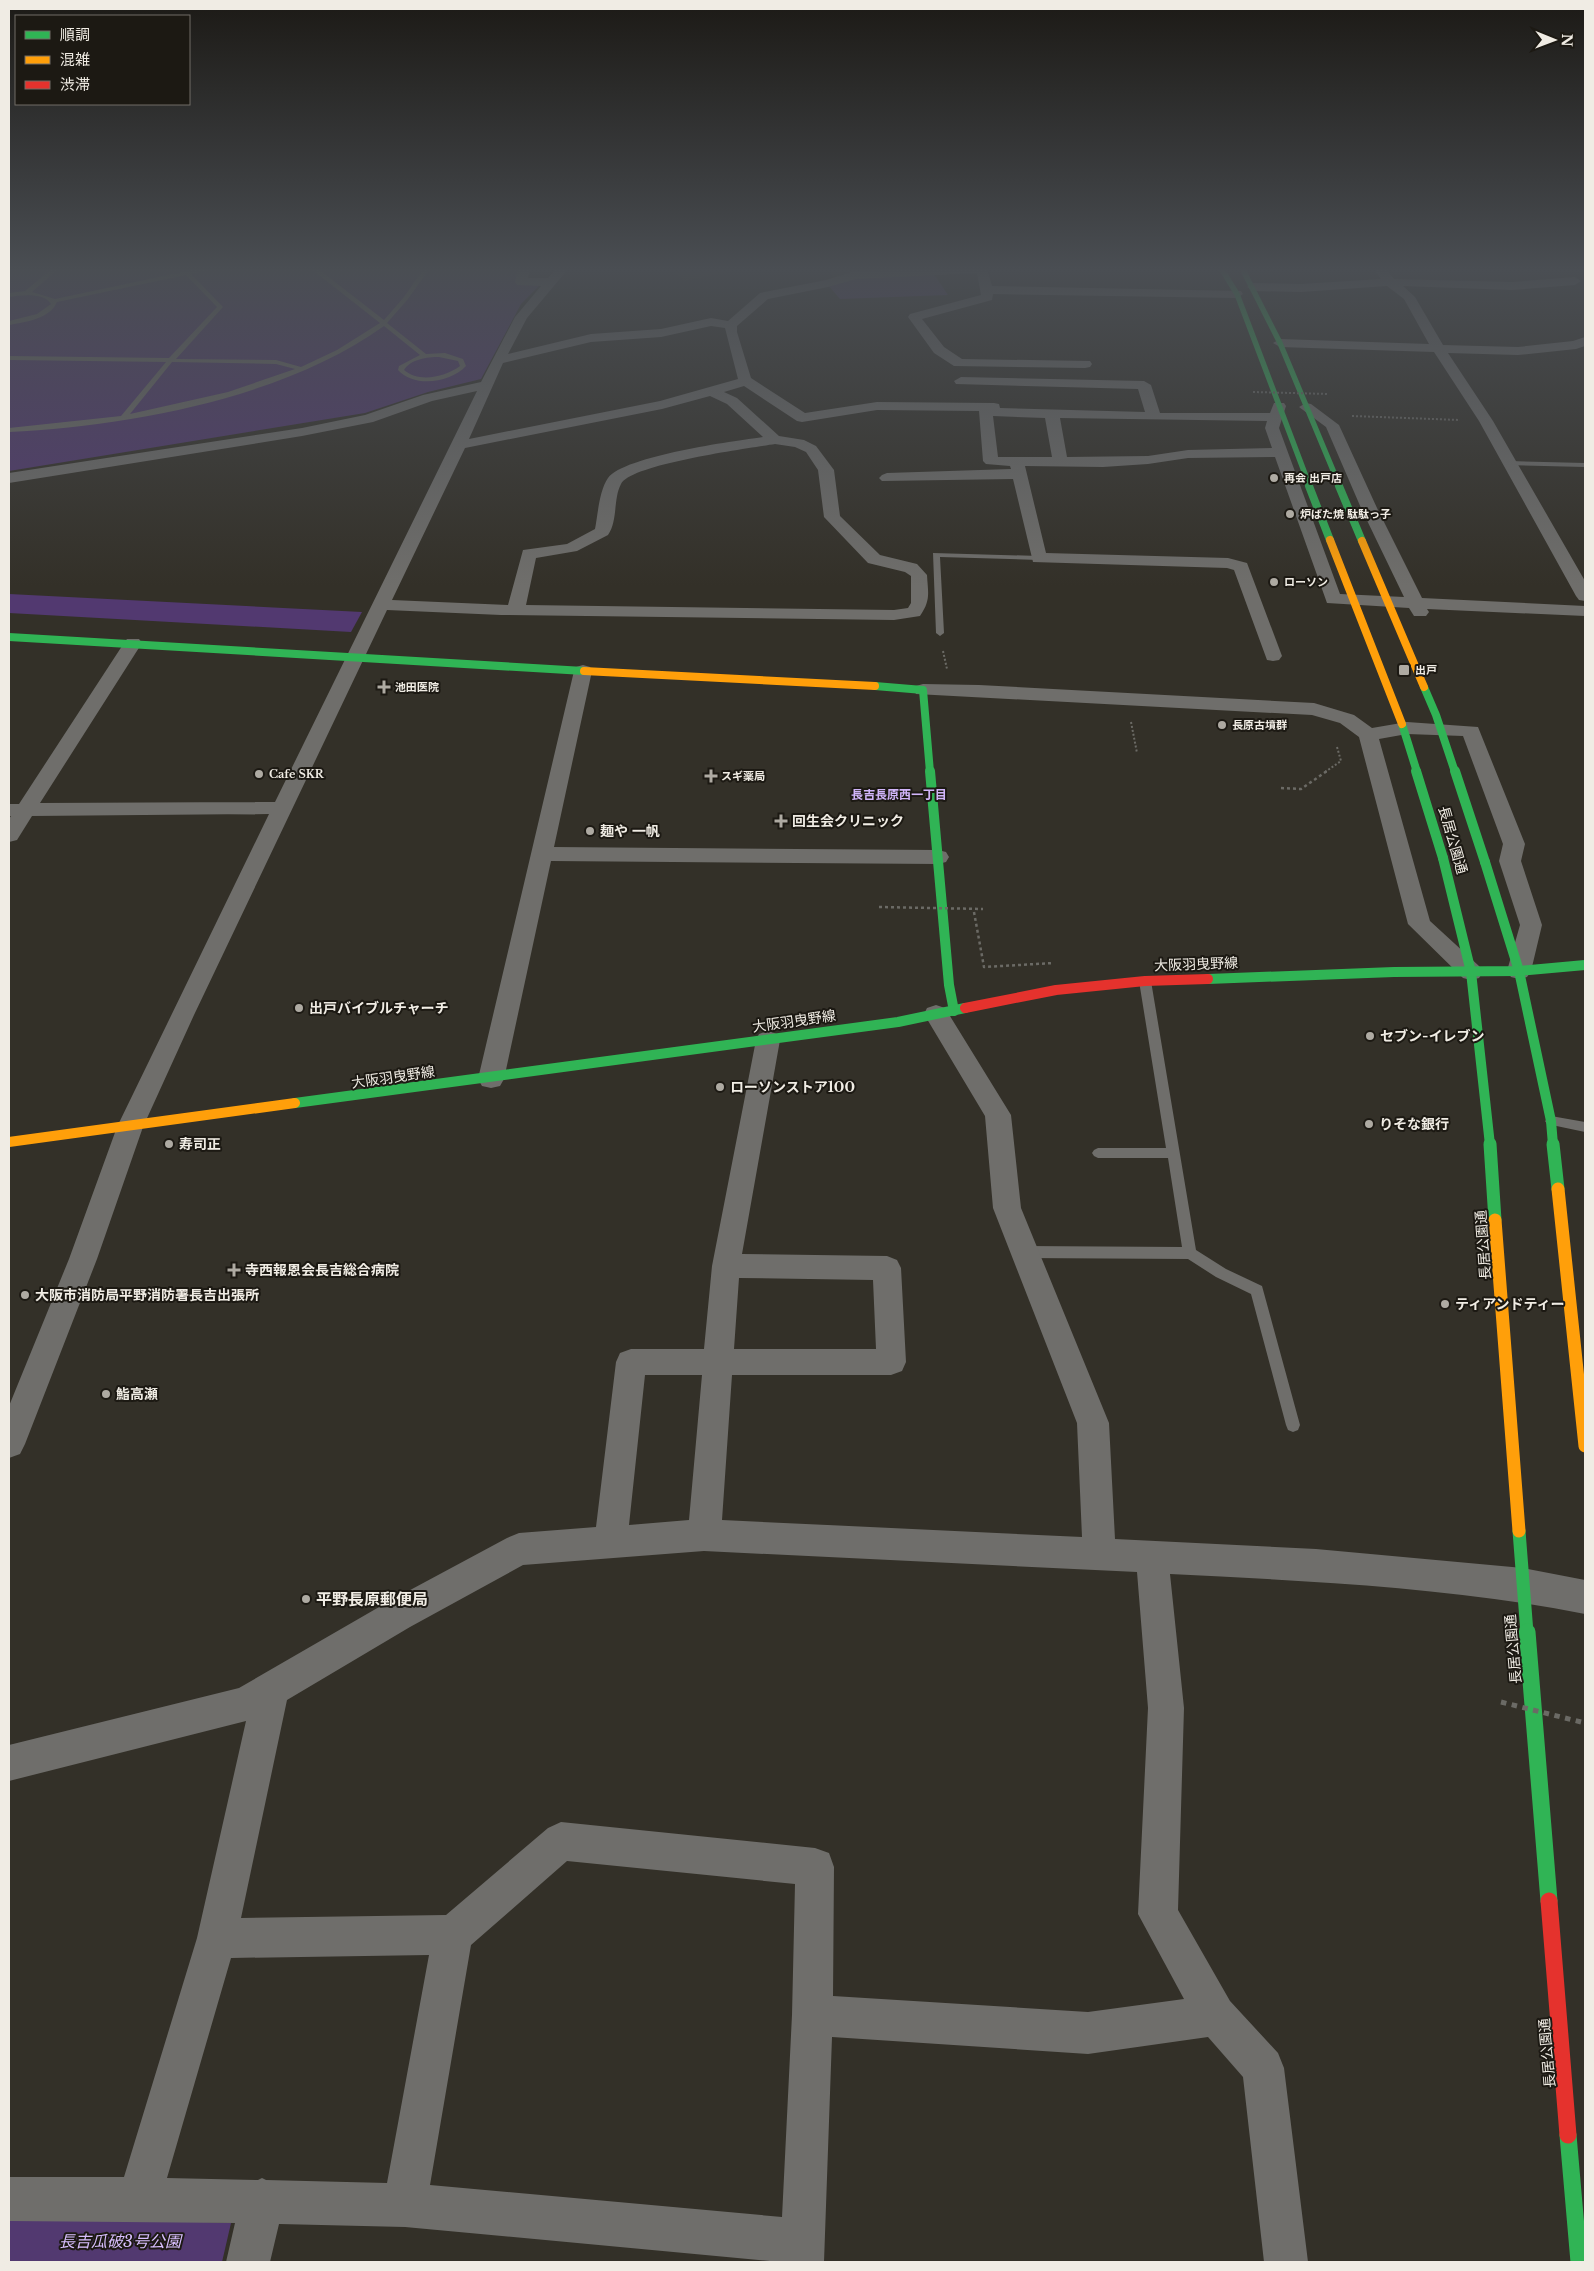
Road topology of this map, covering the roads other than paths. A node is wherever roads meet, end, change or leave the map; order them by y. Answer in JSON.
{"nodes":[{"id":1,"x":159,"y":374,"type":"edge"},
{"id":2,"x":288,"y":374,"type":"edge"},
{"id":3,"x":405,"y":374,"type":"edge"},
{"id":4,"x":453,"y":374,"type":"edge"},
{"id":5,"x":491,"y":374,"type":"edge"},
{"id":6,"x":742,"y":374,"type":"edge"},
{"id":7,"x":960,"y":374,"type":"edge"},
{"id":8,"x":1264,"y":374,"type":"edge"},
{"id":9,"x":1292,"y":374,"type":"edge"},
{"id":10,"x":1455,"y":374,"type":"edge"},
{"id":11,"x":430,"y":379,"type":"junction"},
{"id":12,"x":746,"y":381,"type":"junction"},
{"id":13,"x":961,"y":381,"type":"junction"},
{"id":14,"x":995,"y":382,"type":"junction"},
{"id":15,"x":437,"y":384,"type":"dead end"},
{"id":16,"x":486,"y":385,"type":"junction"},
{"id":17,"x":1071,"y":385,"type":"junction"},
{"id":18,"x":712,"y":390,"type":"junction"},
{"id":19,"x":962,"y":406,"type":"junction"},
{"id":20,"x":1306,"y":407,"type":"junction"},
{"id":21,"x":990,"y":410,"type":"junction"},
{"id":22,"x":1277,"y":412,"type":"junction"},
{"id":23,"x":1052,"y":415,"type":"junction"},
{"id":24,"x":1076,"y":416,"type":"junction"},
{"id":25,"x":1154,"y":417,"type":"junction"},
{"id":26,"x":123,"y":418,"type":"junction"},
{"id":27,"x":9,"y":430,"type":"edge"},
{"id":28,"x":775,"y":440,"type":"junction"},
{"id":29,"x":459,"y":445,"type":"junction"},
{"id":30,"x":1280,"y":452,"type":"junction"},
{"id":31,"x":1060,"y":462,"type":"junction"},
{"id":32,"x":1509,"y":462,"type":"junction"},
{"id":33,"x":1585,"y":465,"type":"edge"},
{"id":34,"x":1018,"y":468,"type":"junction"},
{"id":35,"x":9,"y":478,"type":"edge"},
{"id":36,"x":887,"y":478,"type":"dead end"},
{"id":37,"x":1039,"y":558,"type":"junction"},
{"id":38,"x":1585,"y":596,"type":"edge"},
{"id":39,"x":381,"y":605,"type":"junction"},
{"id":40,"x":1418,"y":607,"type":"junction"},
{"id":41,"x":516,"y":608,"type":"junction"},
{"id":42,"x":1585,"y":611,"type":"edge"},
{"id":43,"x":940,"y":633,"type":"road end"},
{"id":44,"x":9,"y":636,"type":"edge"},
{"id":45,"x":133,"y":643,"type":"junction"},
{"id":46,"x":1273,"y":656,"type":"dead end"},
{"id":47,"x":356,"y":657,"type":"junction"},
{"id":48,"x":583,"y":671,"type":"junction"},
{"id":49,"x":923,"y":690,"type":"junction"},
{"id":50,"x":1368,"y":735,"type":"junction"},
{"id":51,"x":282,"y":808,"type":"junction"},
{"id":52,"x":18,"y":810,"type":"edge"},
{"id":53,"x":9,"y":835,"type":"edge"},
{"id":54,"x":542,"y":854,"type":"junction"},
{"id":55,"x":938,"y":857,"type":"junction"},
{"id":56,"x":1585,"y":965,"type":"edge"},
{"id":57,"x":1519,"y":971,"type":"junction"},
{"id":58,"x":1471,"y":972,"type":"junction"},
{"id":59,"x":1145,"y":981,"type":"junction"},
{"id":60,"x":945,"y":1013,"type":"junction"},
{"id":61,"x":768,"y":1040,"type":"junction"},
{"id":62,"x":491,"y":1079,"type":"junction"},
{"id":63,"x":1550,"y":1122,"type":"junction"},
{"id":64,"x":130,"y":1127,"type":"junction"},
{"id":65,"x":1585,"y":1127,"type":"edge"},
{"id":66,"x":9,"y":1142,"type":"edge"},
{"id":67,"x":1098,"y":1153,"type":"dead end"},
{"id":68,"x":1173,"y":1153,"type":"junction"},
{"id":69,"x":1023,"y":1252,"type":"junction"},
{"id":70,"x":1190,"y":1253,"type":"junction"},
{"id":71,"x":726,"y":1266,"type":"junction"},
{"id":72,"x":718,"y":1362,"type":"junction"},
{"id":73,"x":1293,"y":1425,"type":"dead end"},
{"id":74,"x":9,"y":1444,"type":"edge"},
{"id":75,"x":1585,"y":1446,"type":"edge"},
{"id":76,"x":704,"y":1535,"type":"junction"},
{"id":77,"x":611,"y":1542,"type":"junction"},
{"id":78,"x":1099,"y":1553,"type":"junction"},
{"id":79,"x":1152,"y":1556,"type":"junction"},
{"id":80,"x":1523,"y":1585,"type":"junction"},
{"id":81,"x":1585,"y":1598,"type":"edge"},
{"id":82,"x":271,"y":1688,"type":"junction"},
{"id":83,"x":9,"y":1762,"type":"edge"},
{"id":84,"x":453,"y":1935,"type":"junction"},
{"id":85,"x":217,"y":1938,"type":"junction"},
{"id":86,"x":812,"y":2015,"type":"junction"},
{"id":87,"x":1216,"y":2015,"type":"junction"},
{"id":88,"x":139,"y":2198,"type":"junction"},
{"id":89,"x":9,"y":2199,"type":"edge"},
{"id":90,"x":262,"y":2200,"type":"junction"},
{"id":91,"x":405,"y":2204,"type":"junction"},
{"id":92,"x":803,"y":2251,"type":"edge"},
{"id":93,"x":248,"y":2262,"type":"edge"},
{"id":94,"x":1286,"y":2262,"type":"edge"},
{"id":95,"x":1579,"y":2262,"type":"edge"}],
"edges":[{"from":1,"to":26,"type":"lane"},
{"from":2,"to":26,"type":"lane"},
{"from":3,"to":11,"type":"lane"},
{"from":4,"to":11,"type":"lane"},
{"from":5,"to":16,"type":"street"},
{"from":6,"to":12,"type":"street"},
{"from":7,"to":13,"type":"street"},
{"from":8,"to":22,"type":"main road","name":"長居公園通"},
{"from":9,"to":20,"type":"main road","name":"長居公園通"},
{"from":10,"to":32,"type":"street"},
{"from":11,"to":15,"type":"lane"},
{"from":12,"to":18,"type":"street"},
{"from":12,"to":19,"type":"street"},
{"from":13,"to":14,"type":"street"},
{"from":13,"to":19,"type":"street"},
{"from":14,"to":17,"type":"street"},
{"from":14,"to":21,"type":"street"},
{"from":16,"to":29,"type":"street"},
{"from":16,"to":35,"type":"street"},
{"from":17,"to":24,"type":"street"},
{"from":17,"to":25,"type":"street"},
{"from":18,"to":28,"type":"street"},
{"from":18,"to":29,"type":"street"},
{"from":19,"to":21,"type":"street"},
{"from":20,"to":40,"type":"street"},
{"from":20,"to":57,"type":"main road","name":"長居公園通","bridge":true},
{"from":21,"to":23,"type":"street"},
{"from":21,"to":34,"type":"street"},
{"from":22,"to":25,"type":"street"},
{"from":22,"to":30,"type":"street"},
{"from":22,"to":58,"type":"main road","name":"長居公園通","bridge":true},
{"from":23,"to":24,"type":"street"},
{"from":23,"to":31,"type":"street"},
{"from":24,"to":25,"type":"street"},
{"from":26,"to":27,"type":"lane"},
{"from":28,"to":41,"type":"street"},
{"from":28,"to":41,"type":"street"},
{"from":29,"to":39,"type":"street"},
{"from":30,"to":31,"type":"street"},
{"from":30,"to":40,"type":"street"},
{"from":31,"to":34,"type":"street"},
{"from":32,"to":33,"type":"lane"},
{"from":32,"to":38,"type":"street"},
{"from":34,"to":36,"type":"street"},
{"from":34,"to":37,"type":"street"},
{"from":37,"to":43,"type":"lane"},
{"from":37,"to":46,"type":"street"},
{"from":39,"to":41,"type":"street"},
{"from":39,"to":47,"type":"street"},
{"from":40,"to":42,"type":"street"},
{"from":44,"to":45,"type":"main road"},
{"from":45,"to":47,"type":"main road"},
{"from":45,"to":52,"type":"street"},
{"from":47,"to":48,"type":"main road"},
{"from":47,"to":51,"type":"street"},
{"from":48,"to":49,"type":"main road"},
{"from":48,"to":54,"type":"street"},
{"from":49,"to":50,"type":"street"},
{"from":49,"to":55,"type":"main road"},
{"from":50,"to":57,"type":"street"},
{"from":50,"to":58,"type":"street"},
{"from":51,"to":52,"type":"street"},
{"from":51,"to":64,"type":"street"},
{"from":52,"to":53,"type":"street"},
{"from":54,"to":55,"type":"street"},
{"from":54,"to":62,"type":"street"},
{"from":55,"to":60,"type":"main road"},
{"from":56,"to":57,"type":"main road","name":"大阪羽曳野線"},
{"from":57,"to":58,"type":"main road","name":"大阪羽曳野線"},
{"from":57,"to":63,"type":"main road","name":"長居公園通"},
{"from":58,"to":59,"type":"main road","name":"大阪羽曳野線"},
{"from":58,"to":80,"type":"main road","name":"長居公園通"},
{"from":59,"to":60,"type":"main road","name":"大阪羽曳野線"},
{"from":59,"to":68,"type":"lane"},
{"from":60,"to":61,"type":"main road","name":"大阪羽曳野線"},
{"from":60,"to":69,"type":"street"},
{"from":61,"to":62,"type":"main road","name":"大阪羽曳野線"},
{"from":61,"to":71,"type":"street"},
{"from":62,"to":64,"type":"main road","name":"大阪羽曳野線"},
{"from":63,"to":65,"type":"lane"},
{"from":63,"to":75,"type":"main road","name":"長居公園通"},
{"from":64,"to":66,"type":"main road","name":"大阪羽曳野線"},
{"from":64,"to":74,"type":"street"},
{"from":67,"to":68,"type":"lane"},
{"from":68,"to":70,"type":"lane"},
{"from":69,"to":70,"type":"lane"},
{"from":69,"to":78,"type":"street"},
{"from":70,"to":73,"type":"lane"},
{"from":71,"to":72,"type":"street"},
{"from":71,"to":72,"type":"street"},
{"from":72,"to":76,"type":"street"},
{"from":72,"to":77,"type":"street"},
{"from":76,"to":77,"type":"street"},
{"from":76,"to":78,"type":"street"},
{"from":77,"to":82,"type":"street"},
{"from":78,"to":79,"type":"street"},
{"from":79,"to":80,"type":"street"},
{"from":79,"to":87,"type":"street"},
{"from":80,"to":81,"type":"street"},
{"from":80,"to":95,"type":"main road","name":"長居公園通"},
{"from":82,"to":83,"type":"street"},
{"from":82,"to":85,"type":"street"},
{"from":84,"to":85,"type":"street"},
{"from":84,"to":86,"type":"street"},
{"from":84,"to":91,"type":"street"},
{"from":85,"to":88,"type":"street"},
{"from":86,"to":87,"type":"street"},
{"from":86,"to":92,"type":"street"},
{"from":87,"to":94,"type":"street"},
{"from":88,"to":89,"type":"street"},
{"from":88,"to":90,"type":"street"},
{"from":90,"to":91,"type":"street"},
{"from":90,"to":93,"type":"street"},
{"from":91,"to":92,"type":"street"}]}
